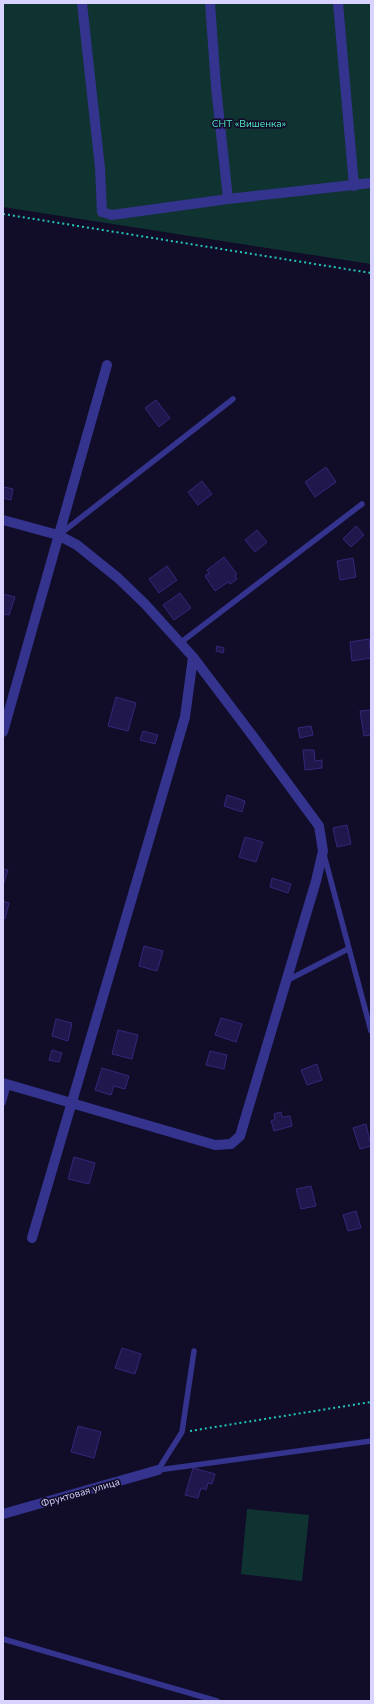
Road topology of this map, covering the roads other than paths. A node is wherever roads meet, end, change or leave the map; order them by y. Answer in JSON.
{"nodes":[{"id":1,"x":82,"y":3,"type":"edge"},
{"id":2,"x":210,"y":3,"type":"edge"},
{"id":3,"x":338,"y":3,"type":"edge"},
{"id":4,"x":371,"y":183,"type":"edge"},
{"id":5,"x":354,"y":186,"type":"junction"},
{"id":6,"x":228,"y":199,"type":"junction"},
{"id":7,"x":106,"y":365,"type":"dead end"},
{"id":8,"x":233,"y":399,"type":"dead end"},
{"id":9,"x":362,"y":504,"type":"dead end"},
{"id":10,"x":3,"y":520,"type":"edge"},
{"id":11,"x":58,"y":536,"type":"junction"},
{"id":12,"x":180,"y":643,"type":"junction"},
{"id":13,"x":193,"y":657,"type":"junction"},
{"id":14,"x":3,"y":732,"type":"edge"},
{"id":15,"x":322,"y":851,"type":"junction"},
{"id":16,"x":348,"y":949,"type":"junction"},
{"id":17,"x":286,"y":981,"type":"junction"},
{"id":18,"x":371,"y":1031,"type":"edge"},
{"id":19,"x":6,"y":1084,"type":"edge"},
{"id":20,"x":3,"y":1103,"type":"edge"},
{"id":21,"x":72,"y":1103,"type":"junction"},
{"id":22,"x":32,"y":1238,"type":"dead end"},
{"id":23,"x":194,"y":1351,"type":"dead end"},
{"id":24,"x":371,"y":1441,"type":"edge"},
{"id":25,"x":158,"y":1470,"type":"junction"},
{"id":26,"x":3,"y":1514,"type":"edge"},
{"id":27,"x":3,"y":1640,"type":"edge"},
{"id":28,"x":216,"y":1701,"type":"edge"}],
"edges":[{"from":1,"to":6,"type":"street"},
{"from":2,"to":6,"type":"street"},
{"from":3,"to":5,"type":"street"},
{"from":4,"to":5,"type":"street"},
{"from":5,"to":6,"type":"street"},
{"from":7,"to":11,"type":"street"},
{"from":8,"to":11,"type":"lane"},
{"from":9,"to":12,"type":"lane"},
{"from":10,"to":11,"type":"street"},
{"from":11,"to":12,"type":"street"},
{"from":11,"to":14,"type":"street"},
{"from":12,"to":13,"type":"street"},
{"from":13,"to":15,"type":"street"},
{"from":13,"to":21,"type":"street"},
{"from":15,"to":16,"type":"lane"},
{"from":15,"to":17,"type":"street"},
{"from":16,"to":17,"type":"lane"},
{"from":16,"to":18,"type":"lane"},
{"from":17,"to":21,"type":"street"},
{"from":19,"to":20,"type":"lane"},
{"from":19,"to":21,"type":"street"},
{"from":21,"to":22,"type":"street"},
{"from":23,"to":25,"type":"lane"},
{"from":24,"to":25,"type":"lane"},
{"from":25,"to":26,"type":"street","name":"Фруктовая улица"},
{"from":27,"to":28,"type":"lane"}]}
